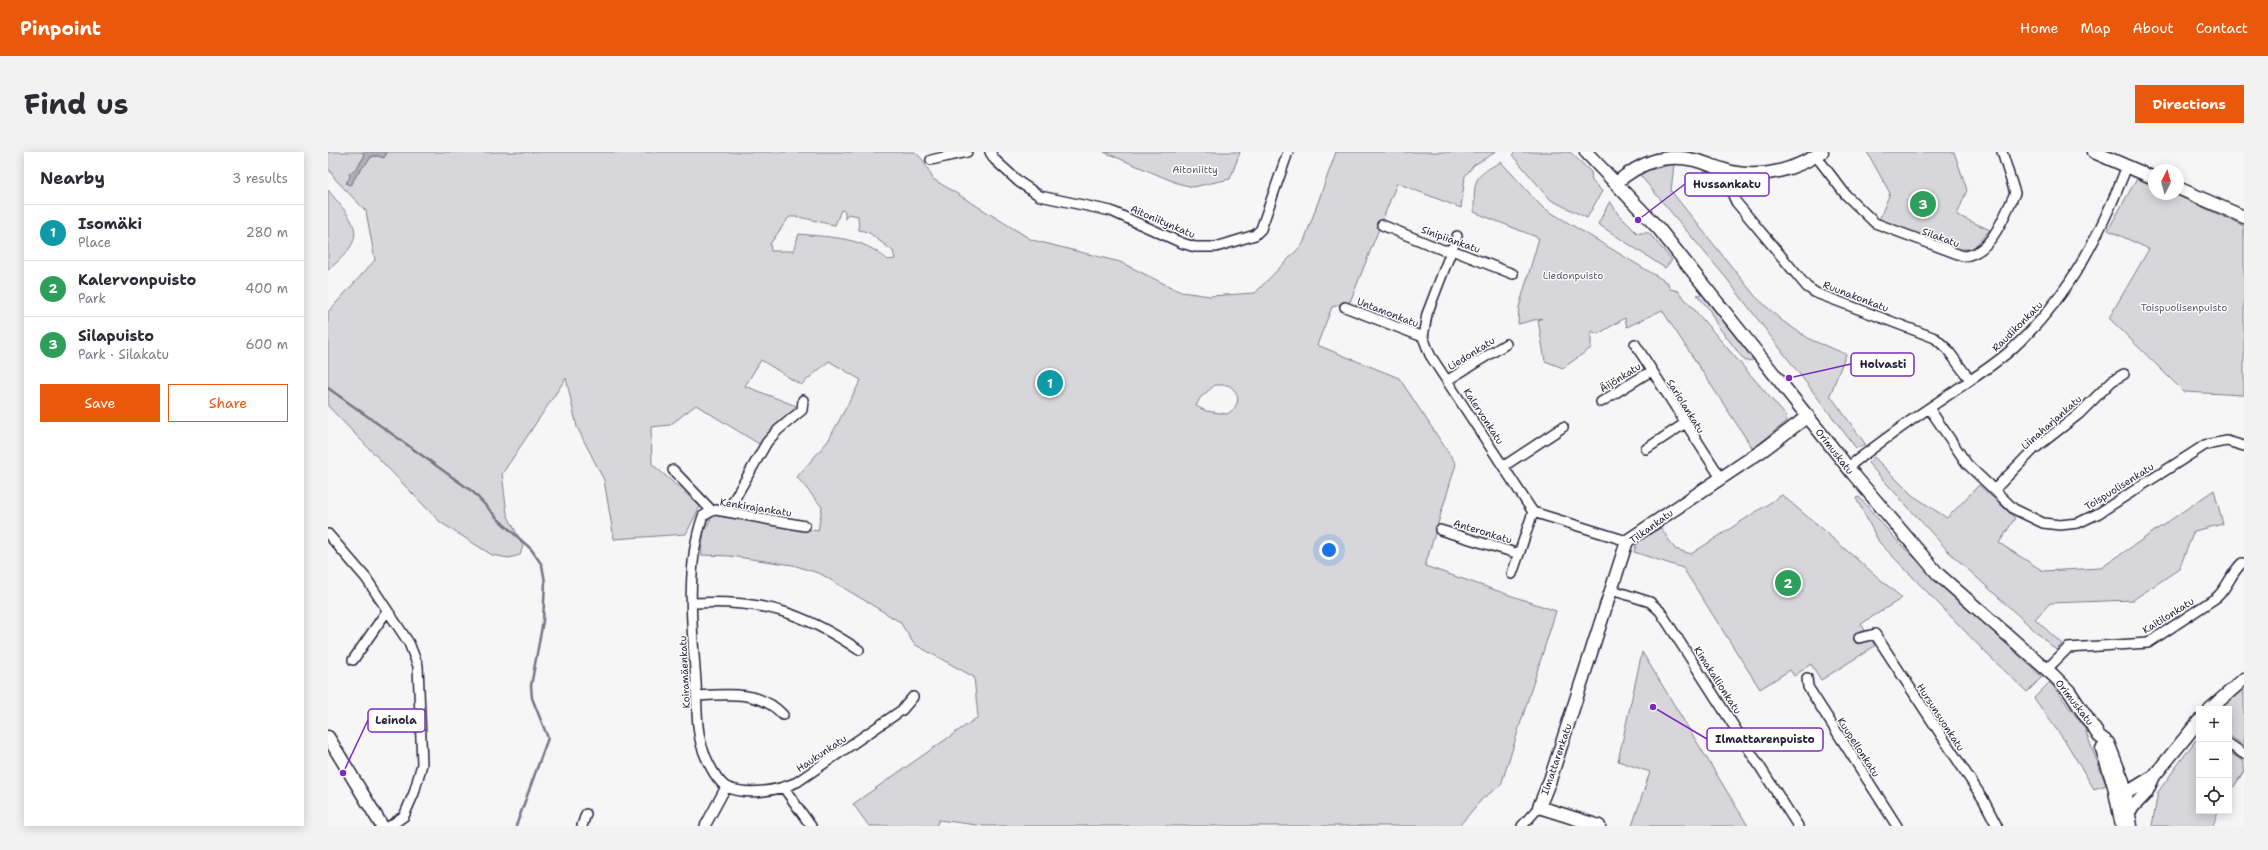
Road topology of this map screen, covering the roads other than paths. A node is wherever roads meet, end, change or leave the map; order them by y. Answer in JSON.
{"nodes":[{"id":1,"x":968,"y":152,"type":"edge"},
{"id":2,"x":990,"y":152,"type":"edge"},
{"id":3,"x":1288,"y":152,"type":"edge"},
{"id":4,"x":1586,"y":152,"type":"edge"},
{"id":5,"x":2002,"y":152,"type":"edge"},
{"id":6,"x":2094,"y":152,"type":"edge"},
{"id":7,"x":1819,"y":154,"type":"edge"},
{"id":8,"x":1671,"y":155,"type":"edge"},
{"id":9,"x":931,"y":160,"type":"dead end"},
{"id":10,"x":2127,"y":166,"type":"junction"},
{"id":11,"x":1733,"y":172,"type":"junction"},
{"id":12,"x":2148,"y":175,"type":"edge"},
{"id":13,"x":1616,"y":183,"type":"junction"},
{"id":14,"x":2184,"y":191,"type":"edge"},
{"id":15,"x":2244,"y":217,"type":"edge"},
{"id":16,"x":1382,"y":225,"type":"dead end"},
{"id":17,"x":1457,"y":236,"type":"dead end"},
{"id":18,"x":1452,"y":250,"type":"junction"},
{"id":19,"x":1513,"y":274,"type":"dead end"},
{"id":20,"x":1345,"y":307,"type":"dead end"},
{"id":21,"x":1423,"y":337,"type":"junction"},
{"id":22,"x":1506,"y":344,"type":"dead end"},
{"id":23,"x":1635,"y":344,"type":"dead end"},
{"id":24,"x":1652,"y":371,"type":"junction"},
{"id":25,"x":2124,"y":374,"type":"dead end"},
{"id":26,"x":1448,"y":380,"type":"junction"},
{"id":27,"x":1970,"y":380,"type":"junction"},
{"id":28,"x":803,"y":400,"type":"dead end"},
{"id":29,"x":1601,"y":402,"type":"dead end"},
{"id":30,"x":1929,"y":408,"type":"junction"},
{"id":31,"x":1808,"y":416,"type":"junction"},
{"id":32,"x":1684,"y":424,"type":"junction"},
{"id":33,"x":1563,"y":427,"type":"dead end"},
{"id":34,"x":2244,"y":446,"type":"edge"},
{"id":35,"x":1646,"y":449,"type":"dead end"},
{"id":36,"x":1504,"y":466,"type":"junction"},
{"id":37,"x":1848,"y":467,"type":"junction"},
{"id":38,"x":673,"y":470,"type":"dead end"},
{"id":39,"x":1721,"y":478,"type":"junction"},
{"id":40,"x":1994,"y":490,"type":"junction"},
{"id":41,"x":712,"y":511,"type":"junction"},
{"id":42,"x":727,"y":512,"type":"junction"},
{"id":43,"x":1534,"y":512,"type":"junction"},
{"id":44,"x":805,"y":526,"type":"dead end"},
{"id":45,"x":1440,"y":530,"type":"dead end"},
{"id":46,"x":328,"y":534,"type":"edge"},
{"id":47,"x":1627,"y":540,"type":"junction"},
{"id":48,"x":1519,"y":554,"type":"junction"},
{"id":49,"x":2242,"y":563,"type":"dead end"},
{"id":50,"x":1512,"y":574,"type":"dead end"},
{"id":51,"x":1612,"y":590,"type":"junction"},
{"id":52,"x":693,"y":603,"type":"junction"},
{"id":53,"x":387,"y":611,"type":"junction"},
{"id":54,"x":1859,"y":638,"type":"dead end"},
{"id":55,"x":859,"y":650,"type":"dead end"},
{"id":56,"x":353,"y":660,"type":"dead end"},
{"id":57,"x":2047,"y":669,"type":"junction"},
{"id":58,"x":1807,"y":678,"type":"dead end"},
{"id":59,"x":2244,"y":679,"type":"edge"},
{"id":60,"x":696,"y":696,"type":"junction"},
{"id":61,"x":913,"y":696,"type":"dead end"},
{"id":62,"x":1577,"y":697,"type":"joint"},
{"id":63,"x":2213,"y":706,"type":"edge"},
{"id":64,"x":783,"y":714,"type":"dead end"},
{"id":65,"x":2196,"y":724,"type":"edge"},
{"id":66,"x":328,"y":738,"type":"edge"},
{"id":67,"x":2232,"y":746,"type":"edge"},
{"id":68,"x":2244,"y":754,"type":"edge"},
{"id":69,"x":2154,"y":776,"type":"junction"},
{"id":70,"x":726,"y":787,"type":"junction"},
{"id":71,"x":784,"y":788,"type":"junction"},
{"id":72,"x":2121,"y":797,"type":"junction"},
{"id":73,"x":1539,"y":807,"type":"junction"},
{"id":74,"x":2124,"y":812,"type":"junction"},
{"id":75,"x":586,"y":814,"type":"dead end"},
{"id":76,"x":382,"y":826,"type":"edge"},
{"id":77,"x":390,"y":826,"type":"edge"},
{"id":78,"x":582,"y":826,"type":"edge"},
{"id":79,"x":705,"y":826,"type":"edge"},
{"id":80,"x":811,"y":826,"type":"edge"},
{"id":81,"x":1522,"y":826,"type":"edge"},
{"id":82,"x":1599,"y":826,"type":"edge"},
{"id":83,"x":1798,"y":826,"type":"edge"},
{"id":84,"x":1897,"y":826,"type":"edge"},
{"id":85,"x":1997,"y":826,"type":"edge"},
{"id":86,"x":2122,"y":826,"type":"edge"},
{"id":87,"x":2131,"y":826,"type":"edge"}],
"edges":[{"from":1,"to":9,"type":"street"},
{"from":2,"to":3,"type":"street","name":"Aitoniitynkatu"},
{"from":4,"to":13,"type":"street","name":"Orimuskatu"},
{"from":5,"to":7,"type":"street","name":"Silakatu"},
{"from":6,"to":10,"type":"street"},
{"from":7,"to":11,"type":"street"},
{"from":8,"to":11,"type":"street"},
{"from":8,"to":13,"type":"street"},
{"from":10,"to":12,"type":"street"},
{"from":10,"to":27,"type":"street","name":"Raudikonkatu"},
{"from":11,"to":27,"type":"street","name":"Ruunakonkatu"},
{"from":13,"to":31,"type":"street","name":"Orimuskatu"},
{"from":14,"to":15,"type":"street"},
{"from":16,"to":18,"type":"street","name":"Sinipiiankatu"},
{"from":17,"to":18,"type":"street"},
{"from":18,"to":19,"type":"street","name":"Sinipiiankatu"},
{"from":18,"to":21,"type":"street"},
{"from":20,"to":21,"type":"street","name":"Untamonkatu"},
{"from":21,"to":26,"type":"street","name":"Kalervonkatu"},
{"from":22,"to":26,"type":"street","name":"Liedonkatu"},
{"from":23,"to":24,"type":"street","name":"Sariolankatu"},
{"from":24,"to":29,"type":"street","name":"Äijönkatu"},
{"from":24,"to":32,"type":"street","name":"Sariolankatu"},
{"from":25,"to":40,"type":"street","name":"Liinaharjankatu"},
{"from":26,"to":36,"type":"street","name":"Kalervonkatu"},
{"from":27,"to":30,"type":"street","name":"Raudikonkatu"},
{"from":28,"to":42,"type":"street"},
{"from":30,"to":37,"type":"street","name":"Raudikonkatu"},
{"from":30,"to":40,"type":"street","name":"Toispuolisenkatu"},
{"from":31,"to":37,"type":"street","name":"Orimuskatu"},
{"from":31,"to":39,"type":"street","name":"Tilkankatu"},
{"from":32,"to":35,"type":"street"},
{"from":32,"to":39,"type":"street","name":"Sariolankatu"},
{"from":33,"to":36,"type":"street"},
{"from":34,"to":40,"type":"street","name":"Toispuolisenkatu"},
{"from":36,"to":43,"type":"street","name":"Kalervonkatu"},
{"from":37,"to":57,"type":"street","name":"Orimuskatu"},
{"from":38,"to":41,"type":"street","name":"Kenkirajankatu"},
{"from":39,"to":47,"type":"street","name":"Tilkankatu"},
{"from":41,"to":42,"type":"street","name":"Kenkirajankatu"},
{"from":41,"to":52,"type":"street","name":"Koiramäenkatu"},
{"from":42,"to":44,"type":"street","name":"Kenkirajankatu"},
{"from":43,"to":47,"type":"street"},
{"from":43,"to":48,"type":"street","name":"Anteronkatu"},
{"from":45,"to":48,"type":"street","name":"Anteronkatu"},
{"from":46,"to":53,"type":"street"},
{"from":47,"to":51,"type":"street","name":"Tilkankatu"},
{"from":48,"to":50,"type":"street","name":"Anteronkatu"},
{"from":49,"to":57,"type":"street","name":"Kaitilonkatu"},
{"from":51,"to":62,"type":"street","name":"Tilkankatu"},
{"from":51,"to":83,"type":"street","name":"Kimakallionkatu"},
{"from":52,"to":55,"type":"street"},
{"from":52,"to":60,"type":"street","name":"Koiramäenkatu"},
{"from":53,"to":56,"type":"street"},
{"from":53,"to":77,"type":"street"},
{"from":54,"to":85,"type":"street","name":"Hursunsuonkatu"},
{"from":57,"to":72,"type":"street","name":"Orimuskatu"},
{"from":58,"to":84,"type":"street","name":"Kuupellonkatu"},
{"from":59,"to":63,"type":"street"},
{"from":60,"to":64,"type":"street"},
{"from":60,"to":70,"type":"street","name":"Koiramäenkatu"},
{"from":61,"to":71,"type":"street","name":"Haukunkatu"},
{"from":62,"to":73,"type":"street","name":"Ilmattarenkatu"},
{"from":65,"to":69,"type":"street"},
{"from":66,"to":76,"type":"street"},
{"from":67,"to":68,"type":"street"},
{"from":69,"to":72,"type":"street"},
{"from":69,"to":74,"type":"street"},
{"from":70,"to":71,"type":"street","name":"Haukunkatu"},
{"from":70,"to":79,"type":"street"},
{"from":71,"to":80,"type":"street"},
{"from":72,"to":74,"type":"street","name":"Orimuskatu"},
{"from":73,"to":81,"type":"street"},
{"from":73,"to":82,"type":"street","name":"Ilmattarenkatu"},
{"from":74,"to":86,"type":"street","name":"Orimuskatu"},
{"from":74,"to":87,"type":"street","name":"Orimuskatu"},
{"from":75,"to":78,"type":"street"}]}
